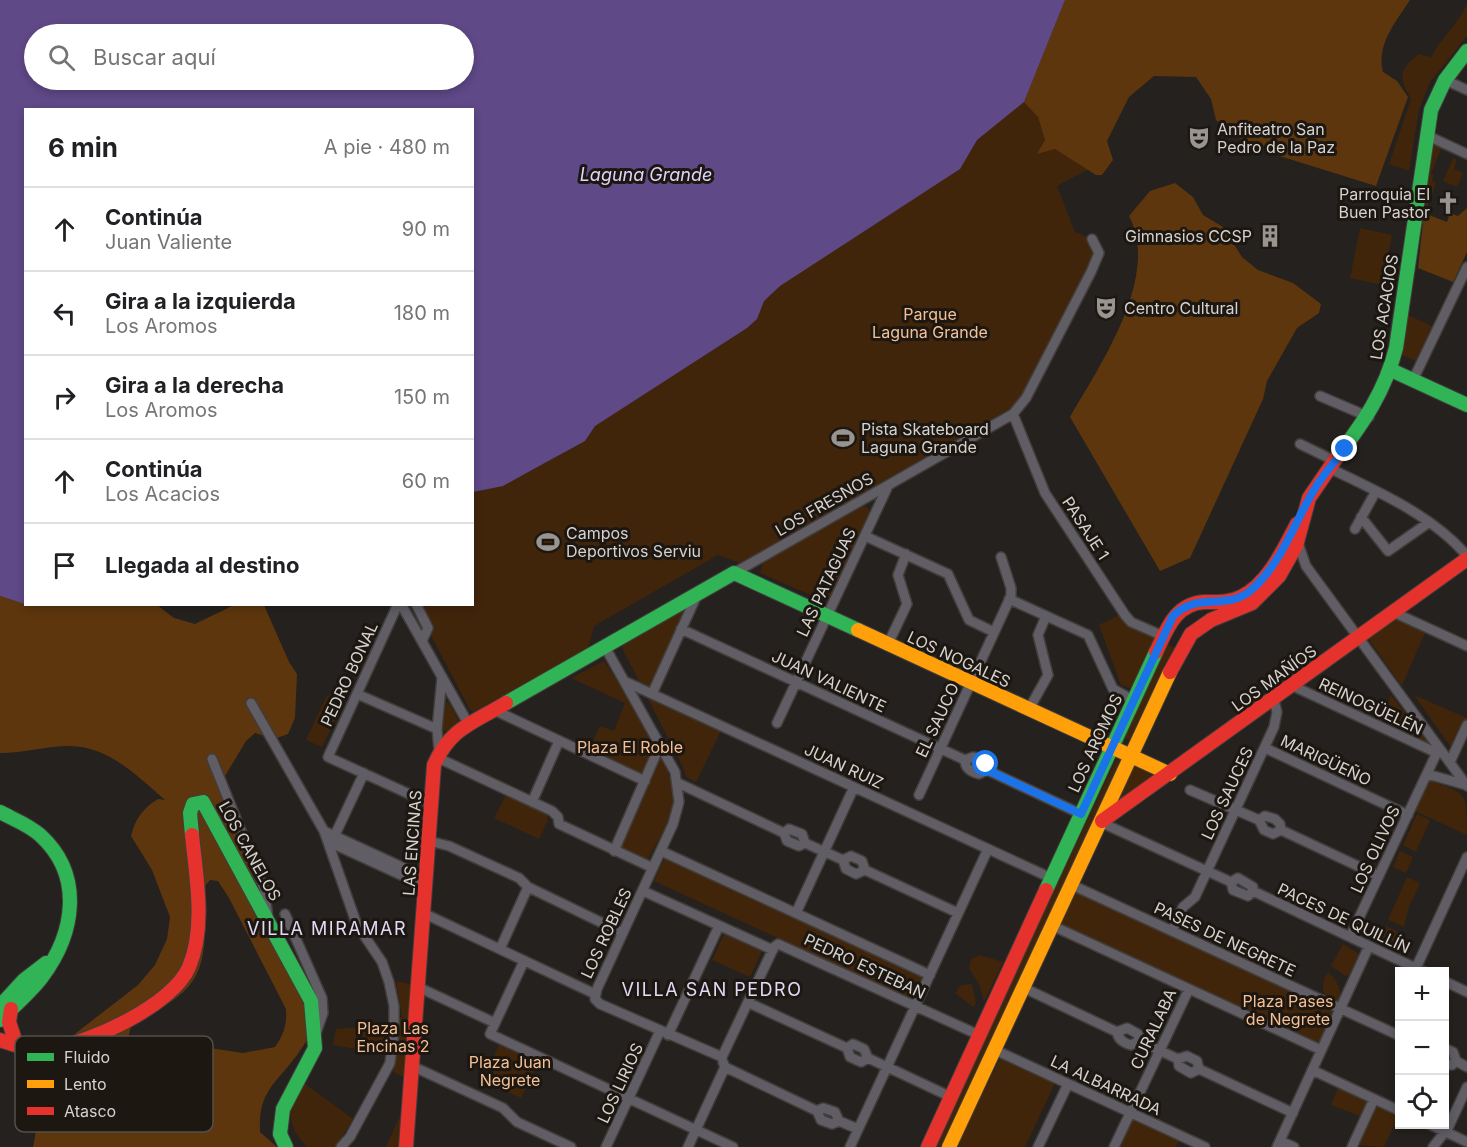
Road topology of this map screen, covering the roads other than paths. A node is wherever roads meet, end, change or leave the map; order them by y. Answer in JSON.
{"nodes":[{"id":1,"x":1467,"y":51,"type":"edge"},
{"id":2,"x":1445,"y":80,"type":"junction"},
{"id":3,"x":1467,"y":90,"type":"edge"},
{"id":4,"x":1426,"y":135,"type":"junction"},
{"id":5,"x":1467,"y":154,"type":"edge"},
{"id":6,"x":1092,"y":239,"type":"dead end"},
{"id":7,"x":1467,"y":268,"type":"edge"},
{"id":8,"x":1391,"y":370,"type":"junction"},
{"id":9,"x":1413,"y":380,"type":"junction"},
{"id":10,"x":1320,"y":396,"type":"dead end"},
{"id":11,"x":1467,"y":405,"type":"edge"},
{"id":12,"x":1013,"y":414,"type":"junction"},
{"id":13,"x":1369,"y":417,"type":"junction"},
{"id":14,"x":1300,"y":444,"type":"dead end"},
{"id":15,"x":1332,"y":464,"type":"junction"},
{"id":16,"x":888,"y":486,"type":"junction"},
{"id":17,"x":1376,"y":491,"type":"junction"},
{"id":18,"x":1303,"y":511,"type":"junction"},
{"id":19,"x":1361,"y":517,"type":"junction"},
{"id":20,"x":1428,"y":523,"type":"junction"},
{"id":21,"x":1355,"y":529,"type":"dead end"},
{"id":22,"x":865,"y":536,"type":"junction"},
{"id":23,"x":1298,"y":542,"type":"junction"},
{"id":24,"x":906,"y":554,"type":"junction"},
{"id":25,"x":1000,"y":557,"type":"dead end"},
{"id":26,"x":1467,"y":557,"type":"edge"},
{"id":27,"x":734,"y":573,"type":"junction"},
{"id":28,"x":697,"y":595,"type":"junction"},
{"id":29,"x":1009,"y":599,"type":"junction"},
{"id":30,"x":398,"y":606,"type":"edge"},
{"id":31,"x":400,"y":606,"type":"edge"},
{"id":32,"x":417,"y":606,"type":"edge"},
{"id":33,"x":1393,"y":612,"type":"junction"},
{"id":34,"x":827,"y":616,"type":"junction"},
{"id":35,"x":1046,"y":616,"type":"junction"},
{"id":36,"x":681,"y":630,"type":"junction"},
{"id":37,"x":994,"y":632,"type":"junction"},
{"id":38,"x":1162,"y":636,"type":"junction"},
{"id":39,"x":1358,"y":637,"type":"junction"},
{"id":40,"x":422,"y":641,"type":"junction"},
{"id":41,"x":888,"y":644,"type":"junction"},
{"id":42,"x":1182,"y":646,"type":"junction"},
{"id":43,"x":1467,"y":646,"type":"edge"},
{"id":44,"x":605,"y":647,"type":"junction"},
{"id":45,"x":442,"y":677,"type":"junction"},
{"id":46,"x":624,"y":681,"type":"junction"},
{"id":47,"x":796,"y":682,"type":"junction"},
{"id":48,"x":971,"y":682,"type":"junction"},
{"id":49,"x":1293,"y":686,"type":"junction"},
{"id":50,"x":357,"y":694,"type":"junction"},
{"id":51,"x":652,"y":694,"type":"junction"},
{"id":52,"x":1133,"y":700,"type":"junction"},
{"id":53,"x":1274,"y":700,"type":"junction"},
{"id":54,"x":251,"y":703,"type":"dead end"},
{"id":55,"x":1029,"y":709,"type":"junction"},
{"id":56,"x":494,"y":711,"type":"junction"},
{"id":57,"x":777,"y":723,"type":"dead end"},
{"id":58,"x":469,"y":725,"type":"junction"},
{"id":59,"x":1467,"y":725,"type":"edge"},
{"id":60,"x":437,"y":729,"type":"junction"},
{"id":61,"x":559,"y":741,"type":"junction"},
{"id":62,"x":660,"y":745,"type":"junction"},
{"id":63,"x":1112,"y":747,"type":"junction"},
{"id":64,"x":1265,"y":748,"type":"junction"},
{"id":65,"x":940,"y":749,"type":"junction"},
{"id":66,"x":1438,"y":750,"type":"junction"},
{"id":67,"x":437,"y":754,"type":"junction"},
{"id":68,"x":1131,"y":756,"type":"junction"},
{"id":69,"x":212,"y":759,"type":"dead end"},
{"id":70,"x":965,"y":760,"type":"junction"},
{"id":71,"x":1450,"y":762,"type":"junction"},
{"id":72,"x":987,"y":770,"type":"junction"},
{"id":73,"x":364,"y":773,"type":"junction"},
{"id":74,"x":1170,"y":774,"type":"junction"},
{"id":75,"x":1427,"y":774,"type":"junction"},
{"id":76,"x":645,"y":781,"type":"junction"},
{"id":77,"x":678,"y":783,"type":"junction"},
{"id":78,"x":1467,"y":786,"type":"edge"},
{"id":79,"x":854,"y":787,"type":"junction"},
{"id":80,"x":1191,"y":790,"type":"dead end"},
{"id":81,"x":919,"y":795,"type":"dead end"},
{"id":82,"x":532,"y":802,"type":"junction"},
{"id":83,"x":431,"y":804,"type":"junction"},
{"id":84,"x":1236,"y":810,"type":"junction"},
{"id":85,"x":0,"y":812,"type":"edge"},
{"id":86,"x":1081,"y":814,"type":"junction"},
{"id":87,"x":1408,"y":815,"type":"junction"},
{"id":88,"x":1100,"y":822,"type":"junction"},
{"id":89,"x":331,"y":839,"type":"junction"},
{"id":90,"x":429,"y":841,"type":"junction"},
{"id":91,"x":988,"y":849,"type":"junction"},
{"id":92,"x":614,"y":851,"type":"junction"},
{"id":93,"x":661,"y":851,"type":"junction"},
{"id":94,"x":824,"y":852,"type":"junction"},
{"id":95,"x":1467,"y":857,"type":"edge"},
{"id":96,"x":653,"y":868,"type":"junction"},
{"id":97,"x":1207,"y":871,"type":"junction"},
{"id":98,"x":1379,"y":876,"type":"junction"},
{"id":99,"x":1051,"y":878,"type":"junction"},
{"id":100,"x":426,"y":882,"type":"junction"},
{"id":101,"x":1072,"y":885,"type":"junction"},
{"id":102,"x":528,"y":887,"type":"junction"},
{"id":103,"x":642,"y":891,"type":"junction"},
{"id":104,"x":423,"y":913,"type":"junction"},
{"id":105,"x":796,"y":913,"type":"junction"},
{"id":106,"x":958,"y":913,"type":"junction"},
{"id":107,"x":285,"y":914,"type":"dead end"},
{"id":108,"x":1033,"y":917,"type":"junction"},
{"id":109,"x":268,"y":920,"type":"junction"},
{"id":110,"x":719,"y":926,"type":"junction"},
{"id":111,"x":1053,"y":926,"type":"junction"},
{"id":112,"x":1172,"y":931,"type":"junction"},
{"id":113,"x":623,"y":933,"type":"junction"},
{"id":114,"x":1350,"y":937,"type":"junction"},
{"id":115,"x":1369,"y":946,"type":"junction"},
{"id":116,"x":500,"y":949,"type":"junction"},
{"id":117,"x":773,"y":950,"type":"junction"},
{"id":118,"x":524,"y":961,"type":"junction"},
{"id":119,"x":1414,"y":967,"type":"edge"},
{"id":120,"x":1421,"y":967,"type":"edge"},
{"id":121,"x":930,"y":975,"type":"junction"},
{"id":122,"x":1449,"y":983,"type":"edge"},
{"id":123,"x":418,"y":987,"type":"junction"},
{"id":124,"x":1024,"y":988,"type":"junction"},
{"id":125,"x":1189,"y":989,"type":"junction"},
{"id":126,"x":1467,"y":992,"type":"edge"},
{"id":127,"x":595,"y":994,"type":"junction"},
{"id":128,"x":749,"y":1003,"type":"junction"},
{"id":129,"x":915,"y":1006,"type":"junction"},
{"id":130,"x":5,"y":1008,"type":"edge"},
{"id":131,"x":1341,"y":1008,"type":"junction"},
{"id":132,"x":0,"y":1020,"type":"edge"},
{"id":133,"x":495,"y":1023,"type":"junction"},
{"id":134,"x":0,"y":1029,"type":"edge"},
{"id":135,"x":316,"y":1033,"type":"junction"},
{"id":136,"x":664,"y":1033,"type":"junction"},
{"id":137,"x":1395,"y":1034,"type":"edge"},
{"id":138,"x":979,"y":1035,"type":"junction"},
{"id":139,"x":93,"y":1036,"type":"edge"},
{"id":140,"x":14,"y":1037,"type":"joint"},
{"id":141,"x":0,"y":1040,"type":"edge"},
{"id":142,"x":15,"y":1044,"type":"edge"},
{"id":143,"x":995,"y":1050,"type":"junction"},
{"id":144,"x":1321,"y":1050,"type":"junction"},
{"id":145,"x":1449,"y":1050,"type":"edge"},
{"id":146,"x":1160,"y":1051,"type":"junction"},
{"id":147,"x":722,"y":1057,"type":"junction"},
{"id":148,"x":1456,"y":1061,"type":"junction"},
{"id":149,"x":1449,"y":1065,"type":"edge"},
{"id":150,"x":412,"y":1066,"type":"junction"},
{"id":151,"x":724,"y":1067,"type":"junction"},
{"id":152,"x":887,"y":1067,"type":"junction"},
{"id":153,"x":1467,"y":1067,"type":"edge"},
{"id":154,"x":1312,"y":1070,"type":"junction"},
{"id":155,"x":959,"y":1081,"type":"junction"},
{"id":156,"x":1068,"y":1084,"type":"junction"},
{"id":157,"x":1467,"y":1087,"type":"edge"},
{"id":158,"x":977,"y":1089,"type":"junction"},
{"id":159,"x":951,"y":1097,"type":"junction"},
{"id":160,"x":629,"y":1099,"type":"junction"},
{"id":161,"x":1374,"y":1099,"type":"junction"},
{"id":162,"x":1395,"y":1109,"type":"edge"},
{"id":163,"x":1130,"y":1112,"type":"junction"},
{"id":164,"x":1293,"y":1113,"type":"junction"},
{"id":165,"x":1438,"y":1129,"type":"edge"},
{"id":166,"x":696,"y":1130,"type":"junction"},
{"id":167,"x":858,"y":1130,"type":"junction"},
{"id":168,"x":1445,"y":1132,"type":"junction"},
{"id":169,"x":1467,"y":1142,"type":"edge"},
{"id":170,"x":1279,"y":1144,"type":"edge"},
{"id":171,"x":286,"y":1147,"type":"edge"},
{"id":172,"x":341,"y":1147,"type":"edge"},
{"id":173,"x":407,"y":1147,"type":"edge"},
{"id":174,"x":571,"y":1147,"type":"edge"},
{"id":175,"x":606,"y":1147,"type":"edge"},
{"id":176,"x":688,"y":1147,"type":"edge"},
{"id":177,"x":733,"y":1147,"type":"edge"},
{"id":178,"x":850,"y":1147,"type":"edge"},
{"id":179,"x":928,"y":1147,"type":"edge"},
{"id":180,"x":949,"y":1147,"type":"edge"},
{"id":181,"x":1038,"y":1147,"type":"edge"},
{"id":182,"x":1114,"y":1147,"type":"edge"},
{"id":183,"x":1205,"y":1147,"type":"edge"},
{"id":184,"x":1294,"y":1147,"type":"edge"},
{"id":185,"x":1352,"y":1147,"type":"edge"},
{"id":186,"x":1433,"y":1147,"type":"edge"}],
"edges":[{"from":1,"to":2,"type":"street","name":"LOS ACACIOS"},
{"from":2,"to":3,"type":"street"},
{"from":2,"to":4,"type":"street","name":"LOS ACACIOS"},
{"from":4,"to":5,"type":"street"},
{"from":4,"to":8,"type":"street","name":"LOS ACACIOS"},
{"from":6,"to":12,"type":"street","name":"LOS FRESNOS"},
{"from":7,"to":9,"type":"street"},
{"from":8,"to":9,"type":"street"},
{"from":8,"to":13,"type":"street","name":"LOS ACACIOS"},
{"from":9,"to":11,"type":"street"},
{"from":10,"to":13,"type":"street"},
{"from":12,"to":16,"type":"street","name":"LOS FRESNOS"},
{"from":12,"to":38,"type":"street","name":"PASAJE 1"},
{"from":13,"to":15,"type":"street","name":"LOS ACACIOS"},
{"from":14,"to":15,"type":"street"},
{"from":15,"to":17,"type":"street"},
{"from":15,"to":18,"type":"street","name":"LOS ACACIOS"},
{"from":16,"to":22,"type":"street","name":"LAS PATAGUAS"},
{"from":16,"to":27,"type":"street","name":"LOS FRESNOS"},
{"from":17,"to":19,"type":"street"},
{"from":17,"to":20,"type":"street"},
{"from":18,"to":23,"type":"street","name":"LOS ACACIOS"},
{"from":18,"to":38,"type":"street","name":"LOS AROMOS"},
{"from":19,"to":20,"type":"street"},
{"from":19,"to":21,"type":"street"},
{"from":20,"to":26,"type":"street"},
{"from":22,"to":24,"type":"street"},
{"from":22,"to":34,"type":"street","name":"LAS PATAGUAS"},
{"from":23,"to":39,"type":"street"},
{"from":23,"to":42,"type":"street"},
{"from":24,"to":37,"type":"street"},
{"from":24,"to":41,"type":"street"},
{"from":25,"to":29,"type":"street"},
{"from":26,"to":33,"type":"street","name":"LOS MAÑÍOS"},
{"from":27,"to":28,"type":"street","name":"LOS FRESNOS"},
{"from":27,"to":34,"type":"street","name":"LOS NOGALES"},
{"from":28,"to":36,"type":"street"},
{"from":28,"to":44,"type":"street","name":"LOS FRESNOS"},
{"from":29,"to":35,"type":"street"},
{"from":29,"to":37,"type":"street","name":"EL SAUCO"},
{"from":30,"to":50,"type":"street","name":"PEDRO BONAL"},
{"from":31,"to":40,"type":"street"},
{"from":32,"to":40,"type":"street"},
{"from":33,"to":39,"type":"street","name":"LOS MAÑÍOS"},
{"from":33,"to":43,"type":"street"},
{"from":34,"to":41,"type":"street","name":"LOS NOGALES"},
{"from":34,"to":47,"type":"street","name":"LAS PATAGUAS"},
{"from":35,"to":52,"type":"street"},
{"from":35,"to":55,"type":"street"},
{"from":36,"to":47,"type":"street","name":"JUAN VALIENTE"},
{"from":36,"to":51,"type":"street"},
{"from":37,"to":48,"type":"street","name":"EL SAUCO"},
{"from":38,"to":42,"type":"street"},
{"from":38,"to":52,"type":"street","name":"LOS AROMOS"},
{"from":39,"to":49,"type":"street","name":"LOS MAÑÍOS"},
{"from":39,"to":66,"type":"street"},
{"from":40,"to":45,"type":"street"},
{"from":41,"to":48,"type":"street","name":"LOS NOGALES"},
{"from":42,"to":68,"type":"street"},
{"from":44,"to":46,"type":"street","name":"LOS ROBLES"},
{"from":44,"to":56,"type":"street","name":"LOS FRESNOS"},
{"from":45,"to":58,"type":"street"},
{"from":45,"to":60,"type":"street","name":"LAS ENCINAS"},
{"from":46,"to":51,"type":"street","name":"JUAN RUIZ"},
{"from":46,"to":62,"type":"street","name":"LOS ROBLES"},
{"from":47,"to":57,"type":"street","name":"LAS PATAGUAS"},
{"from":47,"to":65,"type":"street","name":"JUAN VALIENTE"},
{"from":48,"to":55,"type":"street","name":"LOS NOGALES"},
{"from":48,"to":65,"type":"street","name":"EL SAUCO"},
{"from":49,"to":53,"type":"street","name":"LOS MAÑÍOS"},
{"from":49,"to":66,"type":"street","name":"REINOGÜELÉN"},
{"from":50,"to":60,"type":"street"},
{"from":50,"to":73,"type":"street","name":"PEDRO BONAL"},
{"from":51,"to":79,"type":"street","name":"JUAN RUIZ"},
{"from":52,"to":63,"type":"street","name":"LOS AROMOS"},
{"from":53,"to":64,"type":"street","name":"LOS SAUCES"},
{"from":53,"to":74,"type":"street","name":"LOS MAÑÍOS"},
{"from":54,"to":89,"type":"street"},
{"from":55,"to":63,"type":"street","name":"LOS NOGALES"},
{"from":56,"to":58,"type":"street","name":"LOS FRESNOS"},
{"from":56,"to":61,"type":"street"},
{"from":58,"to":67,"type":"street","name":"LOS FRESNOS"},
{"from":59,"to":71,"type":"street"},
{"from":60,"to":67,"type":"street","name":"LAS ENCINAS"},
{"from":61,"to":76,"type":"street"},
{"from":61,"to":82,"type":"street"},
{"from":62,"to":76,"type":"street"},
{"from":62,"to":77,"type":"street","name":"LOS ROBLES"},
{"from":63,"to":68,"type":"street","name":"LOS NOGALES"},
{"from":63,"to":86,"type":"street","name":"LOS AROMOS"},
{"from":64,"to":84,"type":"street","name":"LOS SAUCES"},
{"from":64,"to":87,"type":"street","name":"MARIGÜEÑO"},
{"from":65,"to":70,"type":"street","name":"JUAN VALIENTE"},
{"from":65,"to":81,"type":"street","name":"EL SAUCO"},
{"from":66,"to":71,"type":"street"},
{"from":66,"to":75,"type":"street","name":"LOS OLIVOS"},
{"from":67,"to":82,"type":"street"},
{"from":67,"to":83,"type":"street","name":"LAS ENCINAS"},
{"from":68,"to":74,"type":"street","name":"LOS NOGALES"},
{"from":68,"to":88,"type":"street"},
{"from":69,"to":109,"type":"street"},
{"from":70,"to":72,"type":"street","name":"JUAN VALIENTE"},
{"from":70,"to":72,"type":"street","name":"JUAN VALIENTE"},
{"from":71,"to":78,"type":"street"},
{"from":72,"to":86,"type":"street","name":"JUAN VALIENTE"},
{"from":73,"to":83,"type":"street"},
{"from":73,"to":89,"type":"street"},
{"from":74,"to":88,"type":"street","name":"LOS MAÑÍOS"},
{"from":75,"to":78,"type":"street"},
{"from":75,"to":87,"type":"street","name":"LOS OLIVOS"},
{"from":76,"to":92,"type":"street"},
{"from":77,"to":93,"type":"street","name":"LOS ROBLES"},
{"from":77,"to":94,"type":"street"},
{"from":79,"to":91,"type":"street","name":"JUAN RUIZ"},
{"from":79,"to":94,"type":"street"},
{"from":80,"to":84,"type":"street"},
{"from":82,"to":92,"type":"street"},
{"from":83,"to":90,"type":"street","name":"LAS ENCINAS"},
{"from":84,"to":97,"type":"street","name":"LOS SAUCES"},
{"from":84,"to":98,"type":"street"},
{"from":85,"to":130,"type":"street"},
{"from":86,"to":99,"type":"street","name":"LOS AROMOS"},
{"from":87,"to":98,"type":"street","name":"LOS OLIVOS"},
{"from":88,"to":97,"type":"street","name":"PACES DE QUILLÍN"},
{"from":88,"to":101,"type":"street"},
{"from":89,"to":100,"type":"street"},
{"from":89,"to":172,"type":"street"},
{"from":90,"to":100,"type":"street","name":"LAS ENCINAS"},
{"from":90,"to":102,"type":"street"},
{"from":91,"to":99,"type":"street","name":"JUAN RUIZ"},
{"from":91,"to":106,"type":"street"},
{"from":92,"to":96,"type":"street"},
{"from":93,"to":96,"type":"street","name":"LOS ROBLES"},
{"from":93,"to":105,"type":"street","name":"PEDRO ESTEBAN"},
{"from":94,"to":105,"type":"street"},
{"from":94,"to":106,"type":"street"},
{"from":95,"to":120,"type":"street"},
{"from":96,"to":103,"type":"street","name":"LOS ROBLES"},
{"from":97,"to":112,"type":"street","name":"LOS SAUCES"},
{"from":97,"to":114,"type":"street","name":"PACES DE QUILLÍN"},
{"from":98,"to":114,"type":"street","name":"LOS OLIVOS"},
{"from":99,"to":108,"type":"street","name":"LOS AROMOS"},
{"from":100,"to":104,"type":"street","name":"LAS ENCINAS"},
{"from":101,"to":111,"type":"street"},
{"from":101,"to":112,"type":"street","name":"PASES DE NEGRETE"},
{"from":102,"to":113,"type":"street"},
{"from":102,"to":116,"type":"street"},
{"from":103,"to":110,"type":"street","name":"PEDRO ESTEBAN"},
{"from":103,"to":113,"type":"street","name":"LOS ROBLES"},
{"from":104,"to":116,"type":"street"},
{"from":104,"to":123,"type":"street","name":"LAS ENCINAS"},
{"from":105,"to":121,"type":"street","name":"PEDRO ESTEBAN"},
{"from":106,"to":121,"type":"street"},
{"from":107,"to":135,"type":"street"},
{"from":108,"to":111,"type":"street"},
{"from":108,"to":138,"type":"street","name":"LOS AROMOS"},
{"from":109,"to":135,"type":"street","name":"LOS CANELOS"},
{"from":109,"to":139,"type":"street","name":"LOS CANELOS"},
{"from":110,"to":117,"type":"street","name":"PEDRO ESTEBAN"},
{"from":110,"to":136,"type":"street","name":"LOS LIRIOS"},
{"from":111,"to":124,"type":"street"},
{"from":111,"to":125,"type":"street"},
{"from":112,"to":131,"type":"street","name":"PASES DE NEGRETE"},
{"from":113,"to":127,"type":"street","name":"LOS ROBLES"},
{"from":114,"to":115,"type":"street","name":"PACES DE QUILLÍN"},
{"from":115,"to":119,"type":"street","name":"PACES DE QUILLÍN"},
{"from":115,"to":131,"type":"street"},
{"from":116,"to":118,"type":"street"},
{"from":117,"to":128,"type":"street"},
{"from":117,"to":129,"type":"street","name":"PEDRO ESTEBAN"},
{"from":118,"to":127,"type":"street"},
{"from":118,"to":133,"type":"street"},
{"from":121,"to":129,"type":"street"},
{"from":122,"to":126,"type":"street"},
{"from":123,"to":133,"type":"street"},
{"from":123,"to":150,"type":"street","name":"LAS ENCINAS"},
{"from":124,"to":143,"type":"street"},
{"from":124,"to":146,"type":"street"},
{"from":125,"to":144,"type":"street"},
{"from":125,"to":146,"type":"street","name":"CURALABA"},
{"from":127,"to":136,"type":"street","name":"LOS ROBLES"},
{"from":128,"to":147,"type":"street"},
{"from":128,"to":152,"type":"street"},
{"from":129,"to":138,"type":"street","name":"PEDRO ESTEBAN"},
{"from":129,"to":152,"type":"street"},
{"from":130,"to":132,"type":"street"},
{"from":130,"to":140,"type":"street"},
{"from":131,"to":137,"type":"street","name":"PASES DE NEGRETE"},
{"from":131,"to":144,"type":"street"},
{"from":133,"to":160,"type":"street"},
{"from":134,"to":140,"type":"street"},
{"from":135,"to":171,"type":"street","name":"LOS CANELOS"},
{"from":136,"to":147,"type":"street","name":"LOS ROBLES"},
{"from":136,"to":160,"type":"street","name":"LOS LIRIOS"},
{"from":138,"to":155,"type":"street","name":"LOS AROMOS"},
{"from":141,"to":142,"type":"street","name":"LOS CANELOS"},
{"from":143,"to":156,"type":"street","name":"LA ALBARRADA"},
{"from":143,"to":158,"type":"street"},
{"from":144,"to":154,"type":"street"},
{"from":145,"to":148,"type":"street"},
{"from":146,"to":163,"type":"street","name":"CURALABA"},
{"from":146,"to":164,"type":"street"},
{"from":147,"to":151,"type":"street"},
{"from":148,"to":149,"type":"street"},
{"from":148,"to":153,"type":"street"},
{"from":150,"to":173,"type":"street","name":"LAS ENCINAS"},
{"from":150,"to":174,"type":"street"},
{"from":151,"to":166,"type":"street"},
{"from":151,"to":167,"type":"street"},
{"from":152,"to":159,"type":"street"},
{"from":152,"to":167,"type":"street"},
{"from":154,"to":161,"type":"street"},
{"from":154,"to":164,"type":"street"},
{"from":155,"to":158,"type":"street"},
{"from":155,"to":159,"type":"street","name":"LOS AROMOS"},
{"from":156,"to":163,"type":"street","name":"LA ALBARRADA"},
{"from":156,"to":181,"type":"street"},
{"from":157,"to":168,"type":"street"},
{"from":158,"to":180,"type":"street"},
{"from":159,"to":179,"type":"street","name":"LOS AROMOS"},
{"from":160,"to":166,"type":"street"},
{"from":160,"to":175,"type":"street","name":"LOS LIRIOS"},
{"from":161,"to":162,"type":"street"},
{"from":161,"to":185,"type":"street"},
{"from":163,"to":182,"type":"street","name":"CURALABA"},
{"from":163,"to":183,"type":"street","name":"LA ALBARRADA"},
{"from":164,"to":170,"type":"street"},
{"from":165,"to":168,"type":"street"},
{"from":166,"to":176,"type":"street"},
{"from":166,"to":177,"type":"street"},
{"from":167,"to":178,"type":"street"},
{"from":168,"to":169,"type":"street"},
{"from":168,"to":186,"type":"street"},
{"from":170,"to":184,"type":"street"}]}
